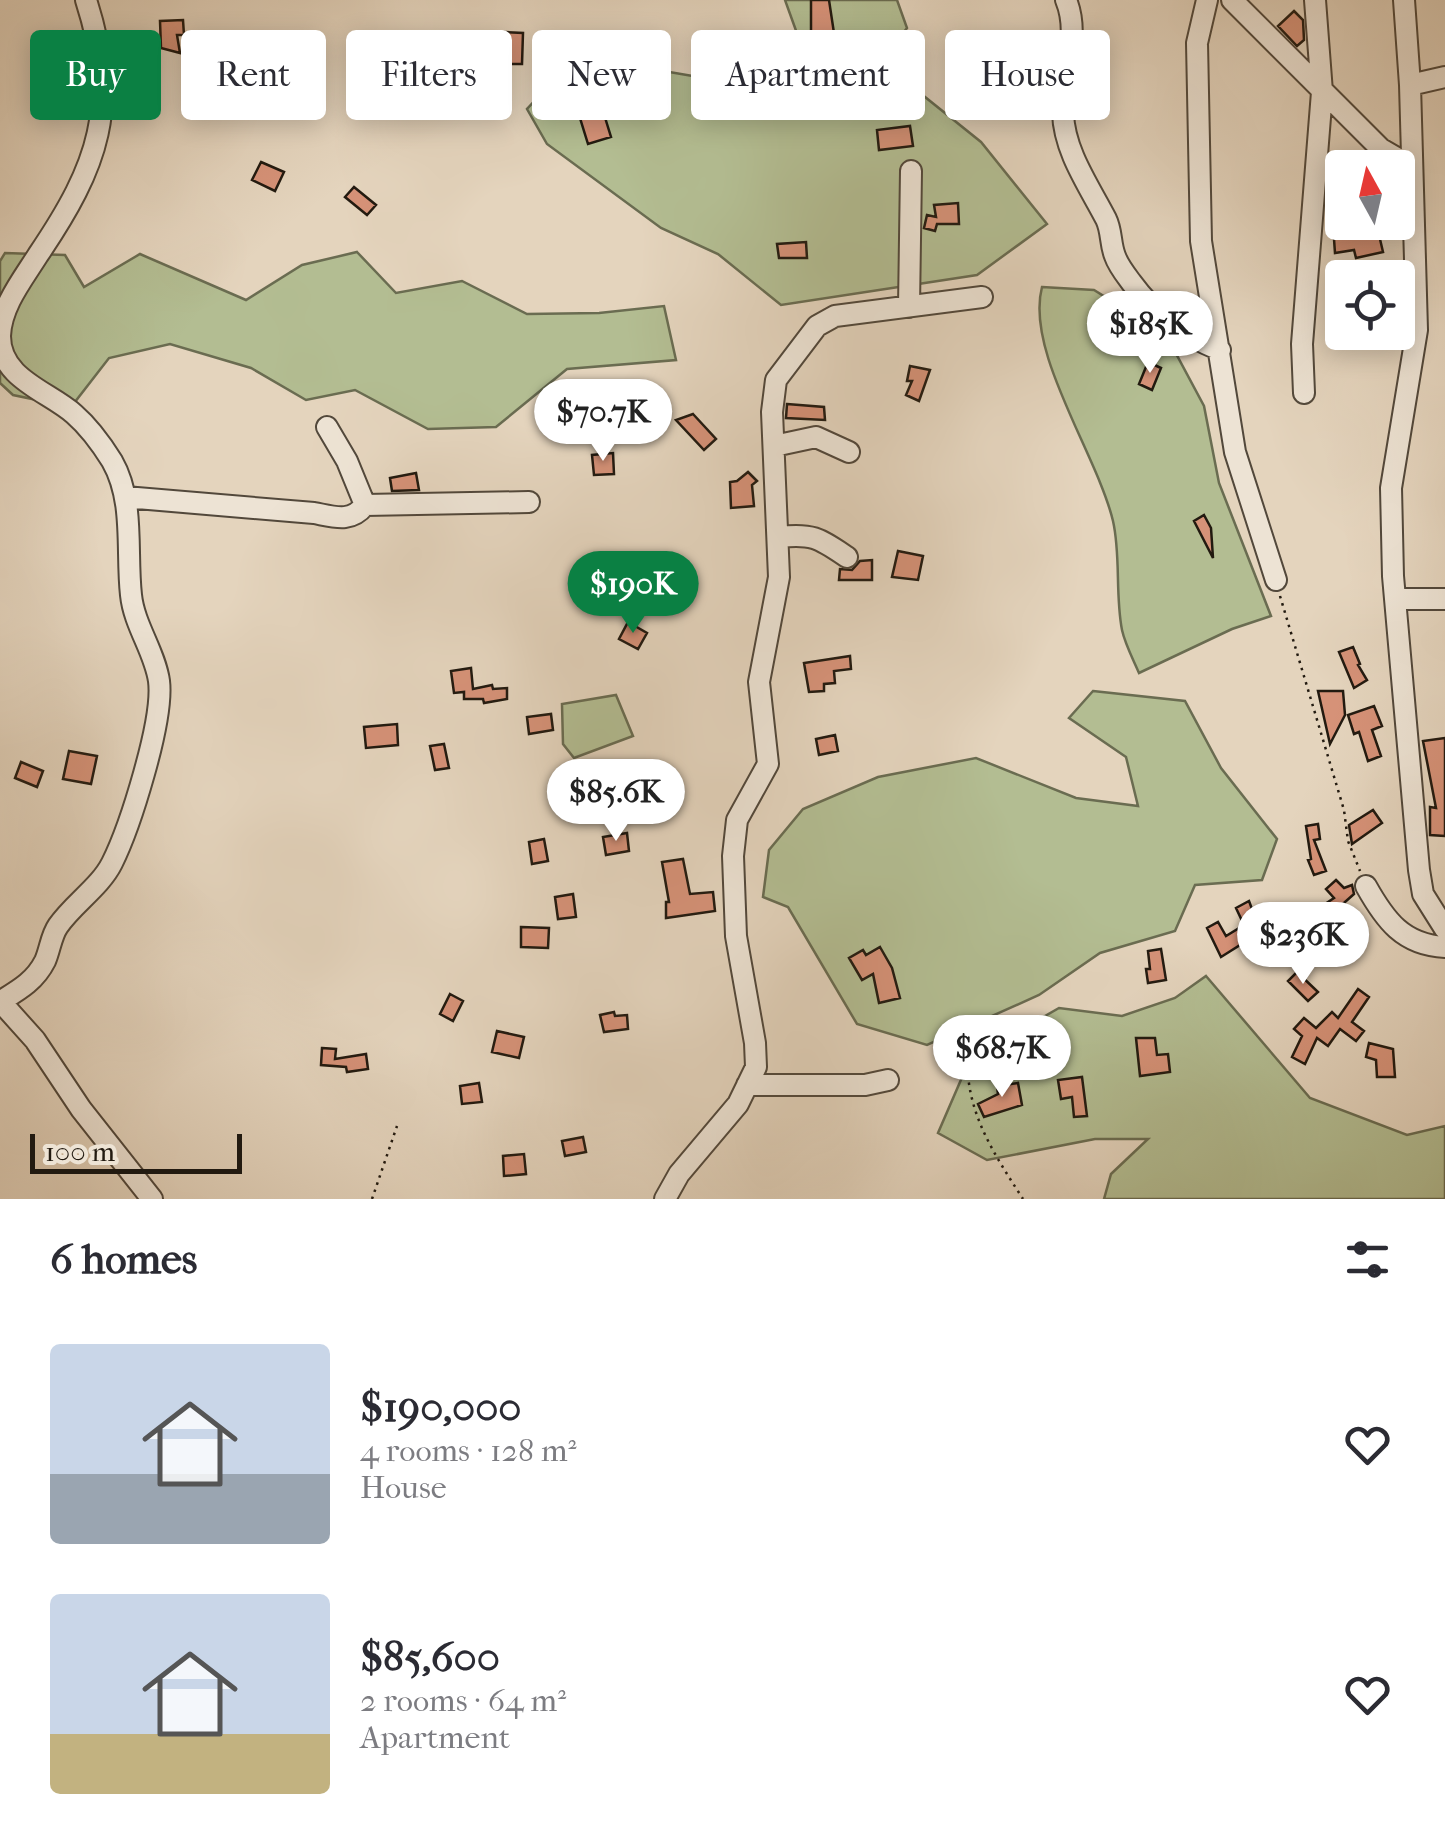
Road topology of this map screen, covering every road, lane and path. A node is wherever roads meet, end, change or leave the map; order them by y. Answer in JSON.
{"nodes":[{"id":1,"x":86,"y":0,"type":"edge"},
{"id":2,"x":1066,"y":0,"type":"edge"},
{"id":3,"x":1207,"y":0,"type":"edge"},
{"id":4,"x":1232,"y":0,"type":"edge"},
{"id":5,"x":1315,"y":0,"type":"edge"},
{"id":6,"x":1404,"y":0,"type":"edge"},
{"id":7,"x":1445,"y":77,"type":"edge"},
{"id":8,"x":1410,"y":85,"type":"junction"},
{"id":9,"x":1322,"y":92,"type":"junction"},
{"id":10,"x":1382,"y":150,"type":"edge"},
{"id":11,"x":1412,"y":150,"type":"edge"},
{"id":12,"x":911,"y":171,"type":"dead end"},
{"id":13,"x":1414,"y":240,"type":"edge"},
{"id":14,"x":982,"y":297,"type":"dead end"},
{"id":15,"x":909,"y":307,"type":"junction"},
{"id":16,"x":1220,"y":350,"type":"junction"},
{"id":17,"x":1304,"y":392,"type":"dead end"},
{"id":18,"x":327,"y":427,"type":"dead end"},
{"id":19,"x":774,"y":446,"type":"junction"},
{"id":20,"x":849,"y":452,"type":"dead end"},
{"id":21,"x":124,"y":497,"type":"junction"},
{"id":22,"x":529,"y":502,"type":"dead end"},
{"id":23,"x":366,"y":505,"type":"junction"},
{"id":24,"x":780,"y":537,"type":"junction"},
{"id":25,"x":847,"y":557,"type":"dead end"},
{"id":26,"x":1276,"y":580,"type":"joint"},
{"id":27,"x":1396,"y":599,"type":"junction"},
{"id":28,"x":1445,"y":600,"type":"edge"},
{"id":29,"x":1366,"y":886,"type":"joint"},
{"id":30,"x":1445,"y":929,"type":"edge"},
{"id":31,"x":1445,"y":947,"type":"edge"},
{"id":32,"x":1,"y":1001,"type":"edge"},
{"id":33,"x":968,"y":1075,"type":"dead end"},
{"id":34,"x":888,"y":1080,"type":"dead end"},
{"id":35,"x":747,"y":1085,"type":"junction"},
{"id":36,"x":398,"y":1126,"type":"dead end"},
{"id":37,"x":152,"y":1199,"type":"edge"},
{"id":38,"x":372,"y":1199,"type":"edge"},
{"id":39,"x":665,"y":1199,"type":"edge"},
{"id":40,"x":1022,"y":1199,"type":"edge"}],
"edges":[{"from":1,"to":21,"type":"street"},
{"from":2,"to":16,"type":"street"},
{"from":3,"to":16,"type":"street"},
{"from":4,"to":9,"type":"street"},
{"from":5,"to":9,"type":"street"},
{"from":6,"to":8,"type":"street"},
{"from":7,"to":8,"type":"street"},
{"from":8,"to":11,"type":"street"},
{"from":9,"to":10,"type":"street"},
{"from":9,"to":17,"type":"street"},
{"from":12,"to":15,"type":"street"},
{"from":13,"to":27,"type":"street"},
{"from":14,"to":15,"type":"street"},
{"from":15,"to":19,"type":"street"},
{"from":16,"to":26,"type":"street"},
{"from":18,"to":23,"type":"street"},
{"from":19,"to":20,"type":"street"},
{"from":19,"to":24,"type":"street"},
{"from":21,"to":23,"type":"street"},
{"from":21,"to":32,"type":"street"},
{"from":22,"to":23,"type":"street"},
{"from":24,"to":25,"type":"street"},
{"from":24,"to":35,"type":"street"},
{"from":26,"to":29,"type":"path"},
{"from":27,"to":28,"type":"street"},
{"from":27,"to":30,"type":"street"},
{"from":29,"to":31,"type":"street"},
{"from":32,"to":37,"type":"street"},
{"from":33,"to":40,"type":"path"},
{"from":34,"to":35,"type":"street"},
{"from":35,"to":39,"type":"street"},
{"from":36,"to":38,"type":"path"}]}
